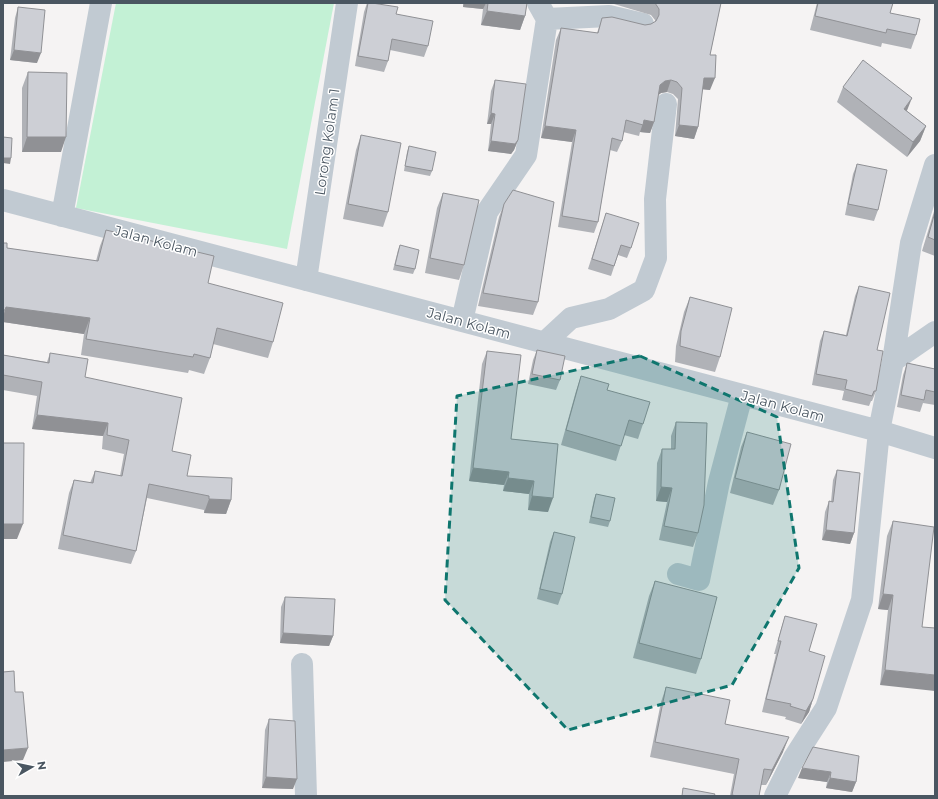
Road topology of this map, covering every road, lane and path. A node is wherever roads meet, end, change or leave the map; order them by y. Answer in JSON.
{"nodes":[{"id":1,"x":101,"y":3,"type":"edge"},
{"id":2,"x":347,"y":3,"type":"edge"},
{"id":3,"x":542,"y":11,"type":"edge"},
{"id":4,"x":643,"y":24,"type":"edge"},
{"id":5,"x":666,"y":104,"type":"dead end"},
{"id":6,"x":935,"y":165,"type":"edge"},
{"id":7,"x":3,"y":200,"type":"edge"},
{"id":8,"x":62,"y":216,"type":"junction"},
{"id":9,"x":306,"y":280,"type":"junction"},
{"id":10,"x":462,"y":321,"type":"junction"},
{"id":11,"x":935,"y":332,"type":"edge"},
{"id":12,"x":544,"y":343,"type":"junction"},
{"id":13,"x":893,"y":361,"type":"junction"},
{"id":14,"x":742,"y":395,"type":"junction"},
{"id":15,"x":879,"y":431,"type":"junction"},
{"id":16,"x":935,"y":448,"type":"edge"},
{"id":17,"x":678,"y":574,"type":"dead end"},
{"id":18,"x":302,"y":664,"type":"dead end"},
{"id":19,"x":306,"y":796,"type":"edge"},
{"id":20,"x":775,"y":796,"type":"edge"}],
"edges":[{"from":1,"to":8,"type":"street"},
{"from":2,"to":9,"type":"street","name":"Lorong Kolam 1"},
{"from":3,"to":4,"type":"street"},
{"from":3,"to":10,"type":"street"},
{"from":5,"to":12,"type":"street"},
{"from":6,"to":13,"type":"street"},
{"from":7,"to":8,"type":"street","name":"Jalan Kolam"},
{"from":8,"to":9,"type":"street","name":"Jalan Kolam"},
{"from":9,"to":10,"type":"street","name":"Jalan Kolam"},
{"from":10,"to":12,"type":"street","name":"Jalan Kolam"},
{"from":11,"to":13,"type":"street"},
{"from":12,"to":14,"type":"street","name":"Jalan Kolam"},
{"from":13,"to":15,"type":"street"},
{"from":14,"to":15,"type":"street","name":"Jalan Kolam"},
{"from":14,"to":17,"type":"street"},
{"from":15,"to":16,"type":"street","name":"Jalan Kolam"},
{"from":15,"to":20,"type":"street"},
{"from":18,"to":19,"type":"street"}]}
